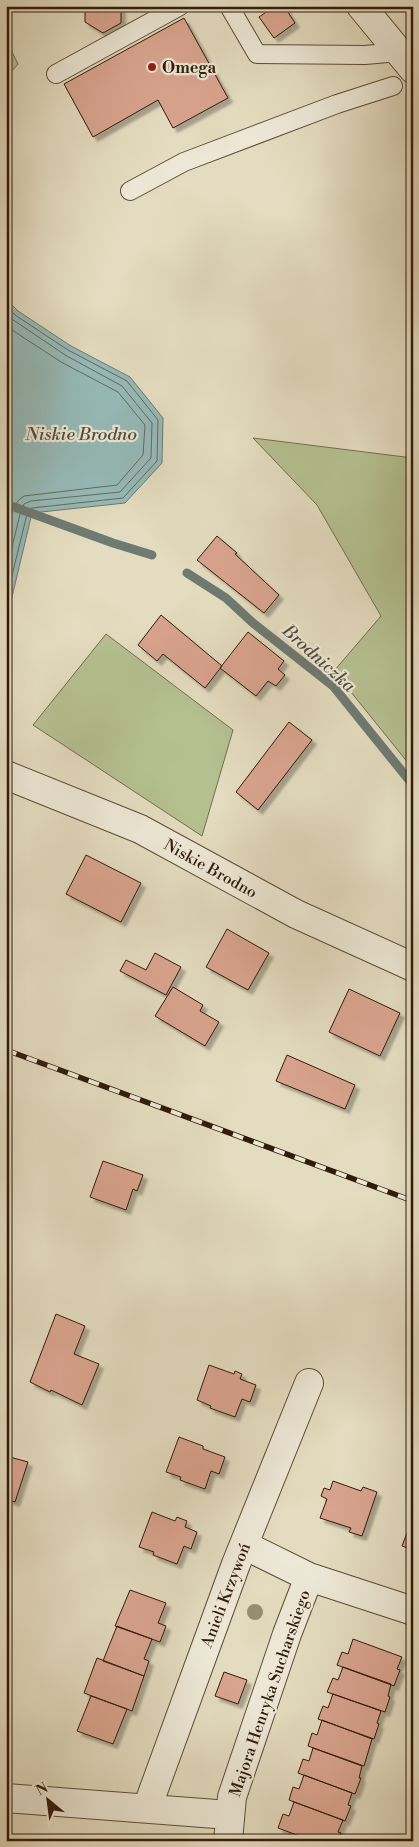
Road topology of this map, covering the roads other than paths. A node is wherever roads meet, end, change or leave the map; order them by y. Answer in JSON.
{"nodes":[{"id":1,"x":180,"y":6,"type":"edge"},
{"id":2,"x":229,"y":6,"type":"edge"},
{"id":3,"x":361,"y":6,"type":"edge"},
{"id":4,"x":401,"y":69,"type":"edge"},
{"id":5,"x":56,"y":74,"type":"dead end"},
{"id":6,"x":130,"y":191,"type":"dead end"},
{"id":7,"x":6,"y":775,"type":"edge"},
{"id":8,"x":413,"y":967,"type":"edge"},
{"id":9,"x":308,"y":1383,"type":"dead end"},
{"id":10,"x":244,"y":1545,"type":"junction"},
{"id":11,"x":308,"y":1576,"type":"junction"},
{"id":12,"x":413,"y":1611,"type":"edge"},
{"id":13,"x":6,"y":1798,"type":"edge"},
{"id":14,"x":147,"y":1808,"type":"junction"},
{"id":15,"x":229,"y":1828,"type":"edge"}],
"edges":[{"from":1,"to":5,"type":"lane"},
{"from":2,"to":4,"type":"lane"},
{"from":3,"to":4,"type":"street"},
{"from":4,"to":6,"type":"lane"},
{"from":7,"to":8,"type":"street","name":"Niskie Brodno"},
{"from":9,"to":10,"type":"street","name":"Anieli Krzywoń"},
{"from":10,"to":11,"type":"street"},
{"from":10,"to":14,"type":"street","name":"Anieli Krzywoń"},
{"from":11,"to":12,"type":"street"},
{"from":11,"to":15,"type":"street","name":"Majora Henryka Sucharskiego"},
{"from":13,"to":14,"type":"street"},
{"from":14,"to":15,"type":"street"}]}
